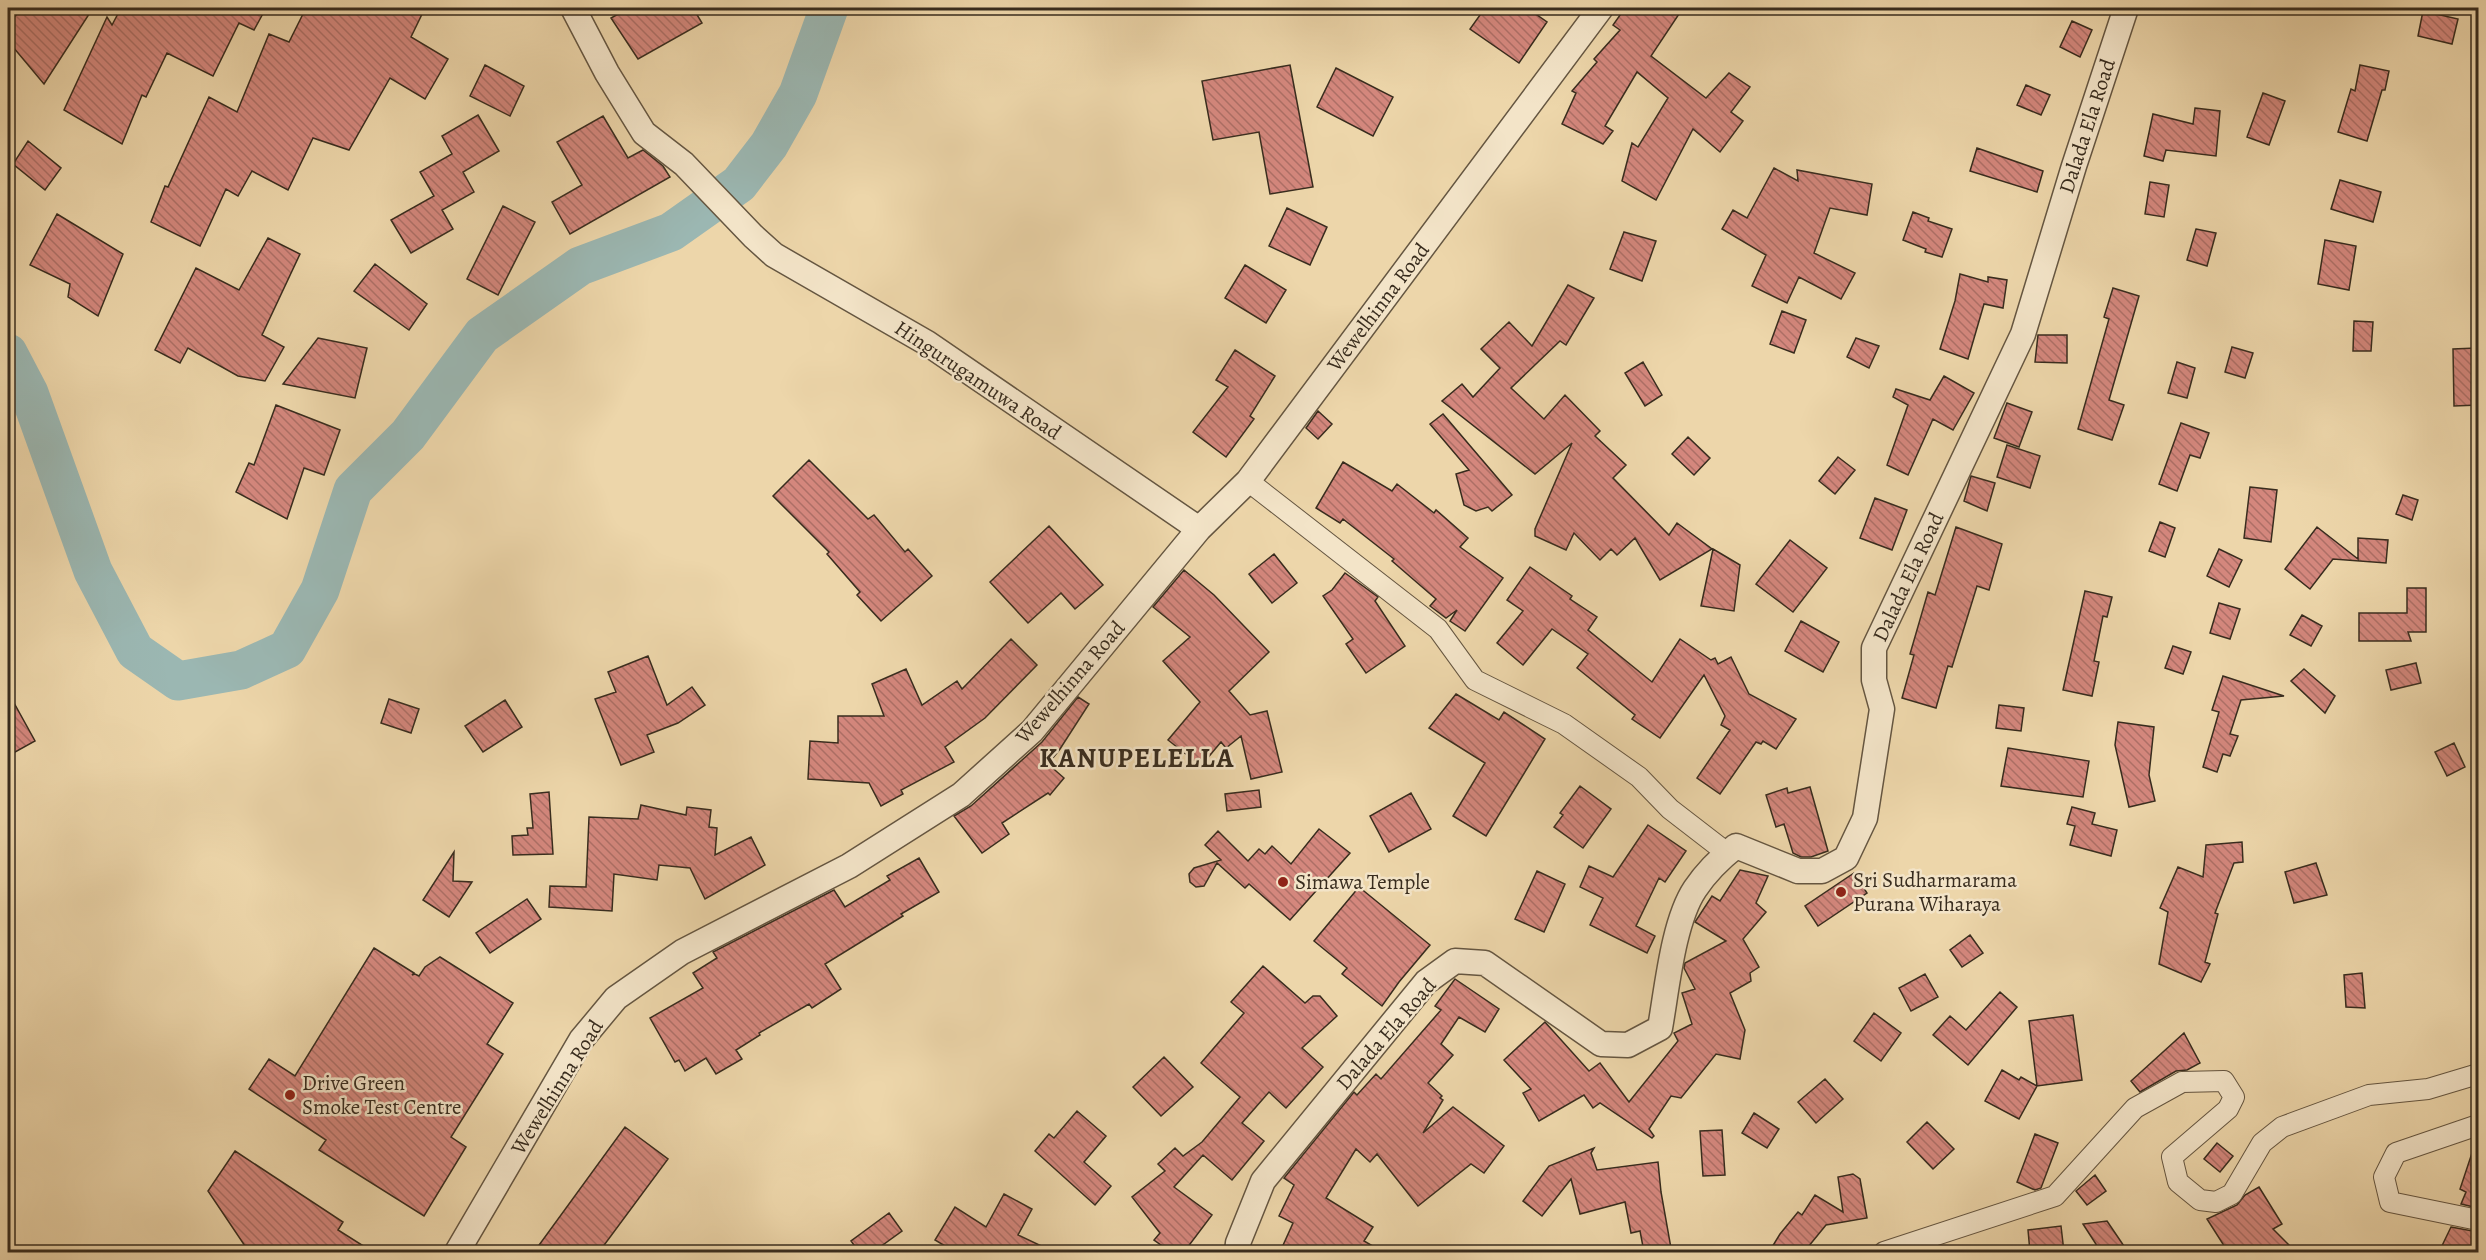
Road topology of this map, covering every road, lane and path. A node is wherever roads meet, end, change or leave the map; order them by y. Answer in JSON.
{"nodes":[{"id":1,"x":573,"y":8,"type":"edge"},
{"id":2,"x":1601,"y":8,"type":"edge"},
{"id":3,"x":2126,"y":8,"type":"edge"},
{"id":4,"x":1248,"y":481,"type":"junction"},
{"id":5,"x":1199,"y":529,"type":"junction"},
{"id":6,"x":1727,"y":853,"type":"junction"},
{"id":7,"x":2478,"y":1074,"type":"edge"},
{"id":8,"x":2478,"y":1125,"type":"edge"},
{"id":9,"x":2478,"y":1220,"type":"edge"},
{"id":10,"x":457,"y":1252,"type":"edge"},
{"id":11,"x":1237,"y":1252,"type":"edge"},
{"id":12,"x":1884,"y":1252,"type":"edge"}],
"edges":[{"from":1,"to":5,"type":"street","name":"Hingurugamuwa Road"},
{"from":2,"to":4,"type":"street","name":"Wewelhinna Road"},
{"from":3,"to":6,"type":"street","name":"Dalada Ela Road"},
{"from":4,"to":5,"type":"street","name":"Wewelhinna Road"},
{"from":4,"to":6,"type":"street"},
{"from":5,"to":10,"type":"street","name":"Wewelhinna Road"},
{"from":6,"to":11,"type":"street","name":"Dalada Ela Road"},
{"from":7,"to":12,"type":"street"},
{"from":8,"to":9,"type":"street"}]}
